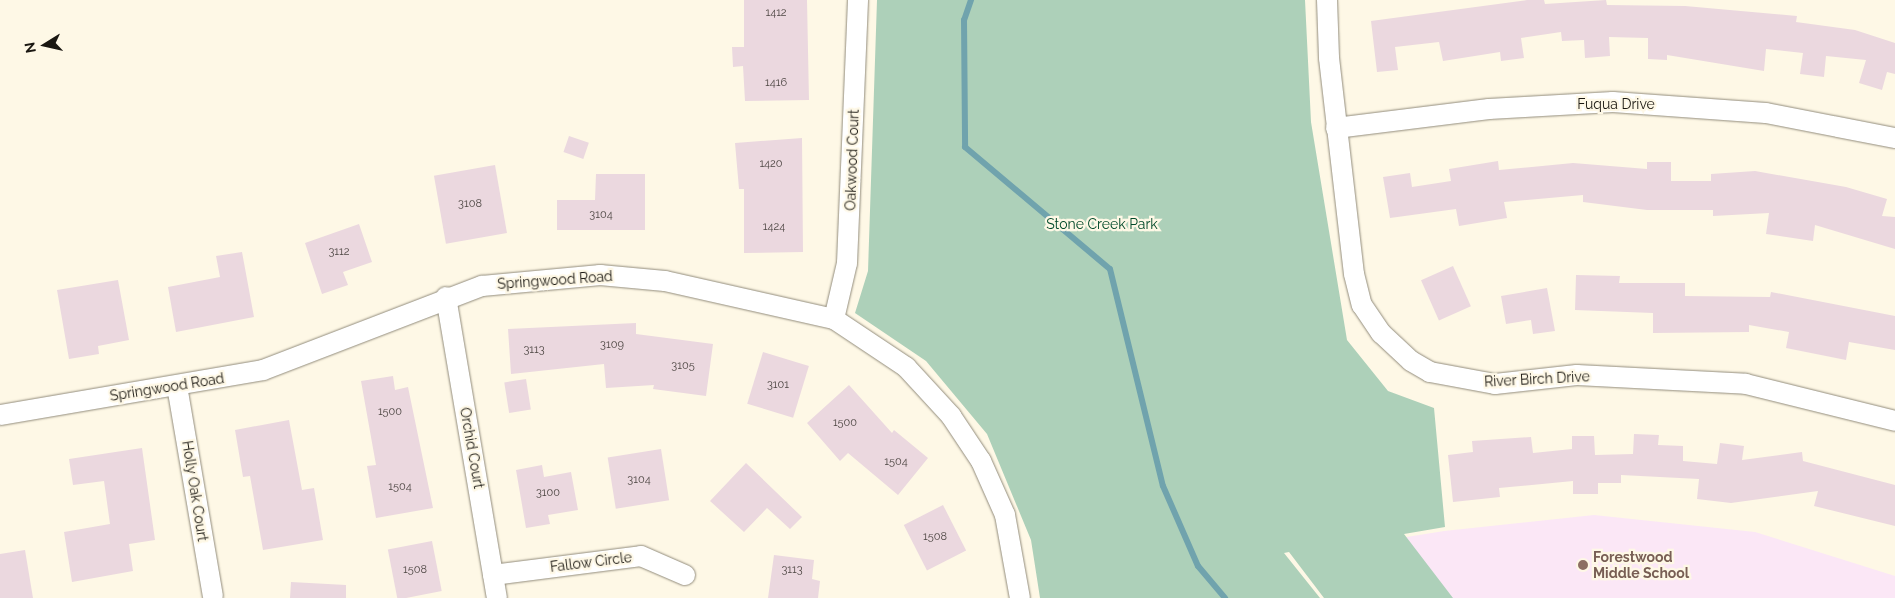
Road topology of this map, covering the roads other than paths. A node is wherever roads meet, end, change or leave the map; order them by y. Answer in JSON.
{"nodes":[{"id":1,"x":858,"y":0,"type":"edge"},
{"id":2,"x":1327,"y":0,"type":"edge"},
{"id":3,"x":1336,"y":128,"type":"junction"},
{"id":4,"x":1895,"y":138,"type":"edge"},
{"id":5,"x":446,"y":297,"type":"junction"},
{"id":6,"x":834,"y":319,"type":"junction"},
{"id":7,"x":177,"y":386,"type":"junction"},
{"id":8,"x":0,"y":415,"type":"edge"},
{"id":9,"x":1895,"y":421,"type":"edge"},
{"id":10,"x":493,"y":575,"type":"junction"},
{"id":11,"x":685,"y":575,"type":"dead end"},
{"id":12,"x":213,"y":596,"type":"dead end"},
{"id":13,"x":497,"y":598,"type":"edge"},
{"id":14,"x":1020,"y":598,"type":"edge"}],
"edges":[{"from":1,"to":6,"type":"street","name":"Oakwood Court"},
{"from":2,"to":3,"type":"street","name":"River Birch Drive"},
{"from":3,"to":4,"type":"street","name":"Fuqua Drive"},
{"from":3,"to":9,"type":"street","name":"River Birch Drive"},
{"from":5,"to":6,"type":"street","name":"Springwood Road"},
{"from":5,"to":7,"type":"street","name":"Springwood Road"},
{"from":5,"to":10,"type":"street","name":"Orchid Court"},
{"from":6,"to":14,"type":"street","name":"Springwood Road"},
{"from":7,"to":8,"type":"street","name":"Springwood Road"},
{"from":7,"to":12,"type":"street","name":"Holly Oak Court"},
{"from":10,"to":11,"type":"street","name":"Fallow Circle"},
{"from":10,"to":13,"type":"street","name":"Orchid Court"}]}
